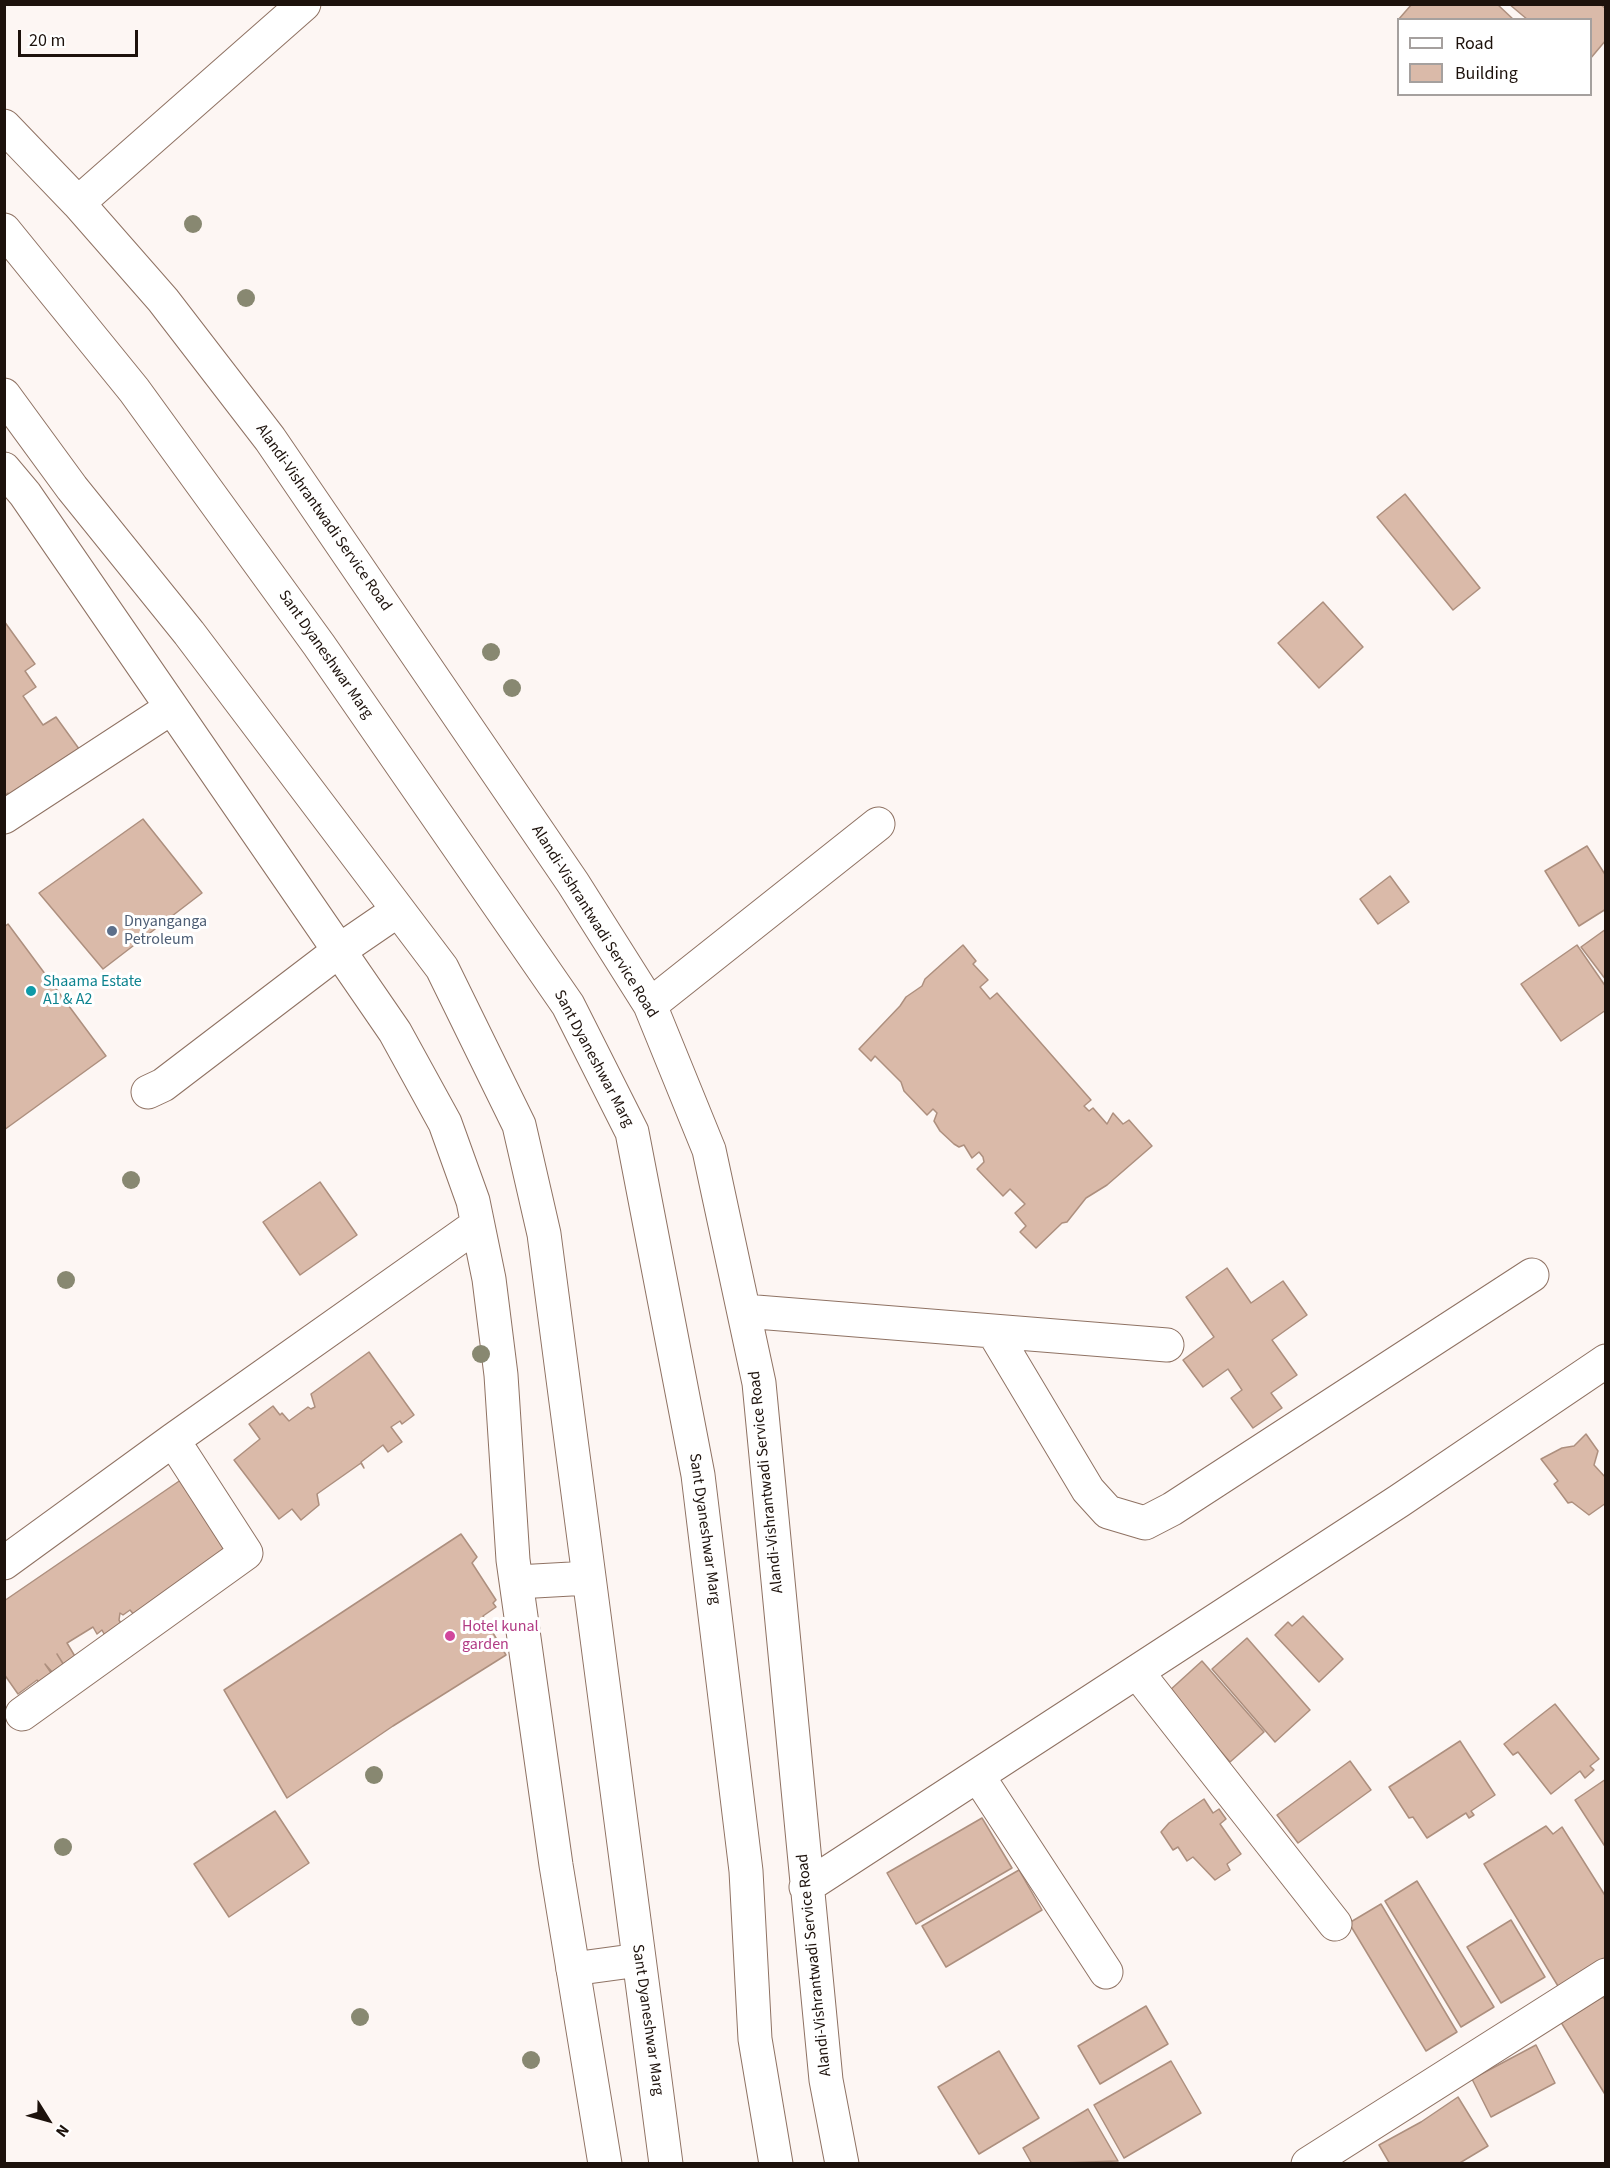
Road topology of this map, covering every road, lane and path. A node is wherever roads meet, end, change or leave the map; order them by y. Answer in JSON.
{"nodes":[{"id":1,"x":304,"y":4,"type":"edge"},
{"id":2,"x":4,"y":126,"type":"edge"},
{"id":3,"x":78,"y":203,"type":"junction"},
{"id":4,"x":4,"y":231,"type":"edge"},
{"id":5,"x":4,"y":395,"type":"edge"},
{"id":6,"x":4,"y":469,"type":"edge"},
{"id":7,"x":171,"y":708,"type":"junction"},
{"id":8,"x":4,"y":817,"type":"edge"},
{"id":9,"x":878,"y":824,"type":"dead end"},
{"id":10,"x":398,"y":910,"type":"junction"},
{"id":11,"x":340,"y":950,"type":"junction"},
{"id":12,"x":650,"y":1005,"type":"junction"},
{"id":13,"x":148,"y":1092,"type":"dead end"},
{"id":14,"x":477,"y":1225,"type":"junction"},
{"id":15,"x":1532,"y":1275,"type":"dead end"},
{"id":16,"x":744,"y":1311,"type":"junction"},
{"id":17,"x":993,"y":1331,"type":"junction"},
{"id":18,"x":1167,"y":1345,"type":"dead end"},
{"id":19,"x":1605,"y":1361,"type":"edge"},
{"id":20,"x":173,"y":1440,"type":"junction"},
{"id":21,"x":4,"y":1563,"type":"edge"},
{"id":22,"x":589,"y":1578,"type":"junction"},
{"id":23,"x":517,"y":1582,"type":"junction"},
{"id":24,"x":1137,"y":1672,"type":"junction"},
{"id":25,"x":22,"y":1714,"type":"dead end"},
{"id":26,"x":978,"y":1776,"type":"junction"},
{"id":27,"x":806,"y":1887,"type":"junction"},
{"id":28,"x":1335,"y":1924,"type":"dead end"},
{"id":29,"x":639,"y":1960,"type":"junction"},
{"id":30,"x":573,"y":1969,"type":"junction"},
{"id":31,"x":1106,"y":1972,"type":"dead end"},
{"id":32,"x":1605,"y":1975,"type":"edge"},
{"id":33,"x":605,"y":2163,"type":"edge"},
{"id":34,"x":666,"y":2163,"type":"edge"},
{"id":35,"x":776,"y":2163,"type":"edge"},
{"id":36,"x":842,"y":2163,"type":"edge"},
{"id":37,"x":1308,"y":2163,"type":"edge"}],
"edges":[{"from":1,"to":3,"type":"street"},
{"from":2,"to":3,"type":"street","name":"Alandi-Vishrantwadi Service Road"},
{"from":3,"to":12,"type":"street","name":"Alandi-Vishrantwadi Service Road"},
{"from":4,"to":35,"type":"street","name":"Sant Dyaneshwar Marg"},
{"from":5,"to":10,"type":"street","name":"Sant Dyaneshwar Marg"},
{"from":6,"to":7,"type":"street"},
{"from":7,"to":8,"type":"street"},
{"from":7,"to":11,"type":"street"},
{"from":9,"to":12,"type":"street"},
{"from":10,"to":11,"type":"street"},
{"from":10,"to":22,"type":"street","name":"Sant Dyaneshwar Marg"},
{"from":11,"to":13,"type":"street"},
{"from":11,"to":14,"type":"street"},
{"from":12,"to":16,"type":"street","name":"Alandi-Vishrantwadi Service Road"},
{"from":14,"to":20,"type":"street"},
{"from":14,"to":23,"type":"street"},
{"from":15,"to":17,"type":"street"},
{"from":16,"to":17,"type":"street"},
{"from":16,"to":27,"type":"street","name":"Alandi-Vishrantwadi Service Road"},
{"from":17,"to":18,"type":"street"},
{"from":19,"to":24,"type":"street"},
{"from":20,"to":21,"type":"street"},
{"from":20,"to":25,"type":"street"},
{"from":22,"to":23,"type":"street"},
{"from":22,"to":29,"type":"street","name":"Sant Dyaneshwar Marg"},
{"from":23,"to":30,"type":"street"},
{"from":24,"to":26,"type":"street"},
{"from":24,"to":28,"type":"street"},
{"from":26,"to":27,"type":"street"},
{"from":26,"to":31,"type":"street"},
{"from":27,"to":36,"type":"street","name":"Alandi-Vishrantwadi Service Road"},
{"from":29,"to":30,"type":"street"},
{"from":29,"to":34,"type":"street","name":"Sant Dyaneshwar Marg"},
{"from":30,"to":33,"type":"street"},
{"from":32,"to":37,"type":"street"}]}
